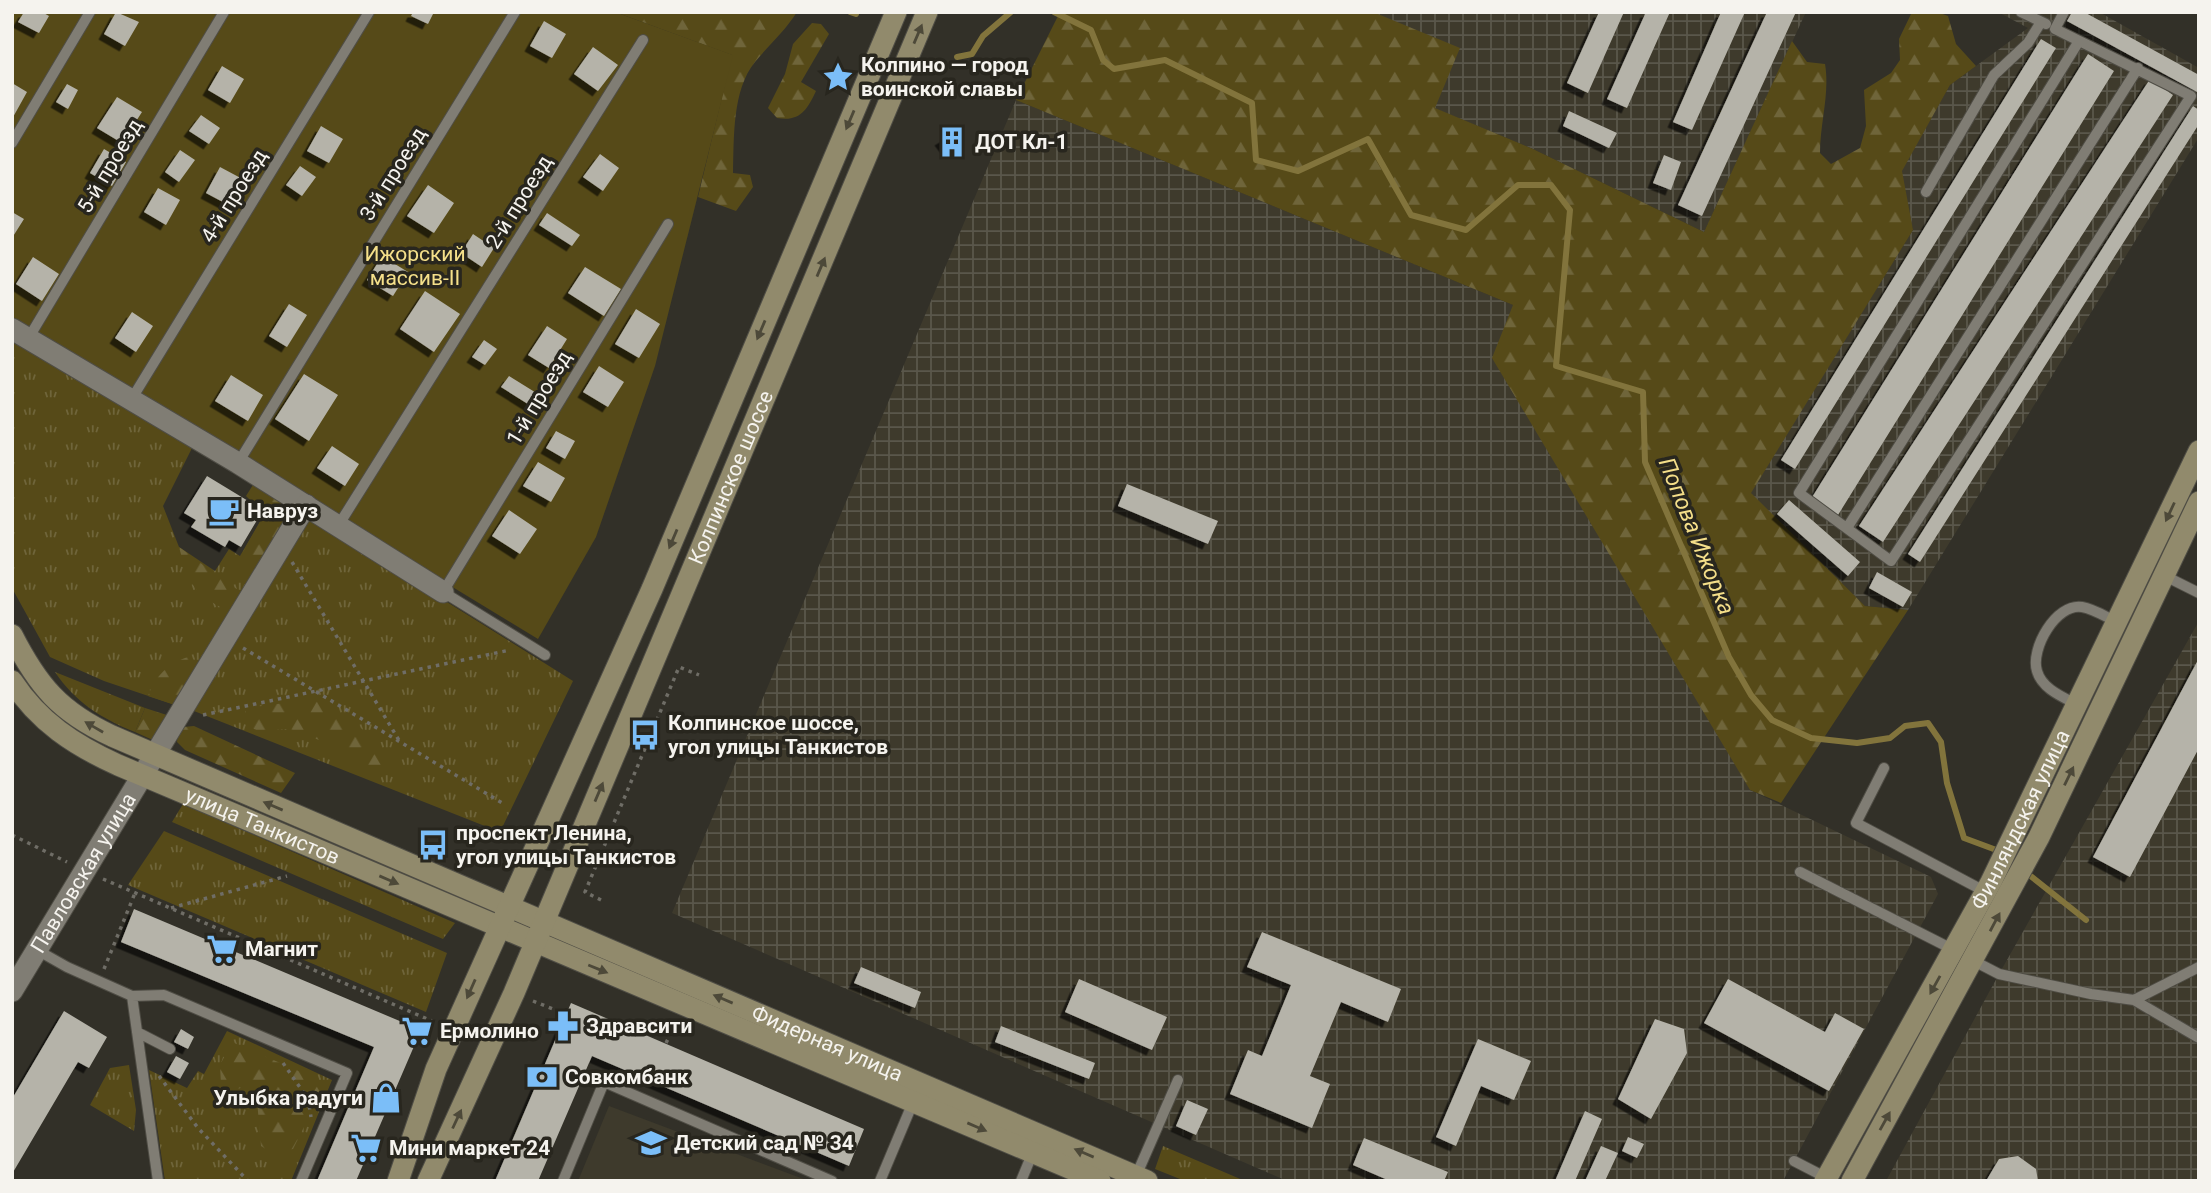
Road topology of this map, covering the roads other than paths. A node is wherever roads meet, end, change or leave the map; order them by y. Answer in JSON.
{"nodes":[{"id":1,"x":90,"y":12,"type":"edge"},
{"id":2,"x":224,"y":12,"type":"edge"},
{"id":3,"x":369,"y":12,"type":"edge"},
{"id":4,"x":515,"y":12,"type":"edge"},
{"id":5,"x":896,"y":12,"type":"edge"},
{"id":6,"x":928,"y":12,"type":"edge"},
{"id":7,"x":2021,"y":12,"type":"edge"},
{"id":8,"x":2064,"y":12,"type":"edge"},
{"id":9,"x":2041,"y":22,"type":"junction"},
{"id":10,"x":2054,"y":29,"type":"junction"},
{"id":11,"x":643,"y":40,"type":"dead end"},
{"id":12,"x":2079,"y":41,"type":"junction"},
{"id":13,"x":2138,"y":68,"type":"junction"},
{"id":14,"x":12,"y":142,"type":"edge"},
{"id":15,"x":1926,"y":192,"type":"dead end"},
{"id":16,"x":668,"y":224,"type":"dead end"},
{"id":17,"x":20,"y":334,"type":"edge"},
{"id":18,"x":131,"y":400,"type":"junction"},
{"id":19,"x":2199,"y":451,"type":"edge"},
{"id":20,"x":238,"y":463,"type":"junction"},
{"id":21,"x":2199,"y":502,"type":"edge"},
{"id":22,"x":306,"y":505,"type":"junction"},
{"id":23,"x":338,"y":526,"type":"junction"},
{"id":24,"x":1847,"y":528,"type":"junction"},
{"id":25,"x":2154,"y":571,"type":"junction"},
{"id":26,"x":443,"y":592,"type":"junction"},
{"id":27,"x":2199,"y":593,"type":"edge"},
{"id":28,"x":2117,"y":622,"type":"junction"},
{"id":29,"x":12,"y":635,"type":"edge"},
{"id":30,"x":545,"y":655,"type":"dead end"},
{"id":31,"x":12,"y":681,"type":"edge"},
{"id":32,"x":2078,"y":705,"type":"junction"},
{"id":33,"x":155,"y":756,"type":"junction"},
{"id":34,"x":1884,"y":768,"type":"dead end"},
{"id":35,"x":144,"y":776,"type":"junction"},
{"id":36,"x":1800,"y":872,"type":"dead end"},
{"id":37,"x":1996,"y":889,"type":"junction"},
{"id":38,"x":507,"y":907,"type":"junction"},
{"id":39,"x":544,"y":922,"type":"junction"},
{"id":40,"x":498,"y":927,"type":"junction"},
{"id":41,"x":535,"y":943,"type":"junction"},
{"id":42,"x":37,"y":950,"type":"junction"},
{"id":43,"x":1954,"y":951,"type":"junction"},
{"id":44,"x":1974,"y":961,"type":"junction"},
{"id":45,"x":2199,"y":967,"type":"edge"},
{"id":46,"x":12,"y":990,"type":"edge"},
{"id":47,"x":132,"y":996,"type":"junction"},
{"id":48,"x":2134,"y":1000,"type":"junction"},
{"id":49,"x":137,"y":1032,"type":"junction"},
{"id":50,"x":2199,"y":1038,"type":"edge"},
{"id":51,"x":170,"y":1049,"type":"dead end"},
{"id":52,"x":1178,"y":1080,"type":"dead end"},
{"id":53,"x":917,"y":1092,"type":"junction"},
{"id":54,"x":1037,"y":1143,"type":"junction"},
{"id":55,"x":1794,"y":1161,"type":"dead end"},
{"id":56,"x":1139,"y":1179,"type":"edge"},
{"id":57,"x":1826,"y":1180,"type":"edge"},
{"id":58,"x":158,"y":1181,"type":"edge"},
{"id":59,"x":300,"y":1181,"type":"edge"},
{"id":60,"x":398,"y":1181,"type":"edge"},
{"id":61,"x":428,"y":1181,"type":"edge"},
{"id":62,"x":564,"y":1181,"type":"edge"},
{"id":63,"x":832,"y":1181,"type":"edge"},
{"id":64,"x":880,"y":1181,"type":"edge"},
{"id":65,"x":1021,"y":1181,"type":"edge"},
{"id":66,"x":1100,"y":1181,"type":"edge"},
{"id":67,"x":1852,"y":1181,"type":"edge"}],
"edges":[{"from":1,"to":14,"type":"lane"},
{"from":2,"to":17,"type":"lane","name":"5-й проезд"},
{"from":3,"to":18,"type":"lane","name":"4-й проезд"},
{"from":4,"to":20,"type":"lane","name":"3-й проезд"},
{"from":5,"to":38,"type":"main road","name":"Колпинское шоссе","one_way":true},
{"from":39,"to":6,"type":"main road","name":"Колпинское шоссе","one_way":true},
{"from":7,"to":9,"type":"lane"},
{"from":8,"to":10,"type":"lane"},
{"from":9,"to":10,"type":"lane"},
{"from":9,"to":15,"type":"lane"},
{"from":10,"to":12,"type":"lane"},
{"from":11,"to":23,"type":"lane","name":"2-й проезд"},
{"from":12,"to":13,"type":"lane"},
{"from":12,"to":24,"type":"lane"},
{"from":13,"to":24,"type":"lane"},
{"from":13,"to":24,"type":"lane"},
{"from":16,"to":26,"type":"lane","name":"1-й проезд"},
{"from":17,"to":18,"type":"street"},
{"from":18,"to":20,"type":"street"},
{"from":19,"to":25,"type":"main road","name":"Финляндская улица","one_way":true},
{"from":20,"to":22,"type":"street"},
{"from":21,"to":25,"type":"main road","name":"Финляндская улица"},
{"from":22,"to":23,"type":"street"},
{"from":22,"to":33,"type":"street","name":"Павловская улица"},
{"from":23,"to":26,"type":"street"},
{"from":25,"to":27,"type":"lane"},
{"from":25,"to":28,"type":"main road","name":"Финляндская улица"},
{"from":37,"to":25,"type":"main road","name":"Финляндская улица","one_way":true},
{"from":26,"to":30,"type":"lane"},
{"from":28,"to":32,"type":"main road","name":"Финляндская улица"},
{"from":28,"to":32,"type":"lane"},
{"from":33,"to":29,"type":"main road","name":"улица Танкистов","one_way":true},
{"from":31,"to":35,"type":"main road","name":"улица Танкистов"},
{"from":32,"to":37,"type":"main road","name":"Финляндская улица"},
{"from":33,"to":35,"type":"street","name":"Павловская улица"},
{"from":38,"to":33,"type":"main road","name":"улица Танкистов","one_way":true},
{"from":34,"to":37,"type":"lane"},
{"from":35,"to":40,"type":"main road","name":"улица Танкистов","one_way":true},
{"from":35,"to":42,"type":"street","name":"Павловская улица"},
{"from":36,"to":43,"type":"lane"},
{"from":37,"to":43,"type":"main road","name":"Финляндская улица"},
{"from":44,"to":37,"type":"main road","name":"Финляндская улица","one_way":true},
{"from":38,"to":39,"type":"main road","name":"Фидерная улица"},
{"from":38,"to":40,"type":"main road","name":"Колпинское шоссе"},
{"from":39,"to":41,"type":"main road","name":"Колпинское шоссе"},
{"from":53,"to":39,"type":"main road","name":"Фидерная улица","one_way":true},
{"from":40,"to":41,"type":"main road","name":"улица Танкистов"},
{"from":40,"to":60,"type":"main road","name":"Колпинское шоссе","one_way":true},
{"from":41,"to":53,"type":"main road","name":"Фидерная улица","one_way":true},
{"from":61,"to":41,"type":"main road","name":"Колпинское шоссе","one_way":true},
{"from":42,"to":46,"type":"street","name":"Павловская улица"},
{"from":42,"to":47,"type":"lane"},
{"from":43,"to":44,"type":"lane"},
{"from":43,"to":57,"type":"main road","name":"Финляндская улица","one_way":true},
{"from":44,"to":48,"type":"lane"},
{"from":67,"to":44,"type":"main road","name":"Финляндская улица","one_way":true},
{"from":45,"to":48,"type":"lane"},
{"from":47,"to":49,"type":"lane"},
{"from":47,"to":59,"type":"lane"},
{"from":48,"to":50,"type":"lane"},
{"from":49,"to":51,"type":"lane"},
{"from":49,"to":58,"type":"lane"},
{"from":52,"to":56,"type":"lane"},
{"from":53,"to":54,"type":"main road","name":"Фидерная улица"},
{"from":53,"to":64,"type":"lane"},
{"from":56,"to":54,"type":"main road","name":"Фидерная улица","one_way":true},
{"from":54,"to":65,"type":"lane"},
{"from":54,"to":66,"type":"main road","name":"Фидерная улица"},
{"from":55,"to":57,"type":"lane"},
{"from":62,"to":63,"type":"lane"}]}
